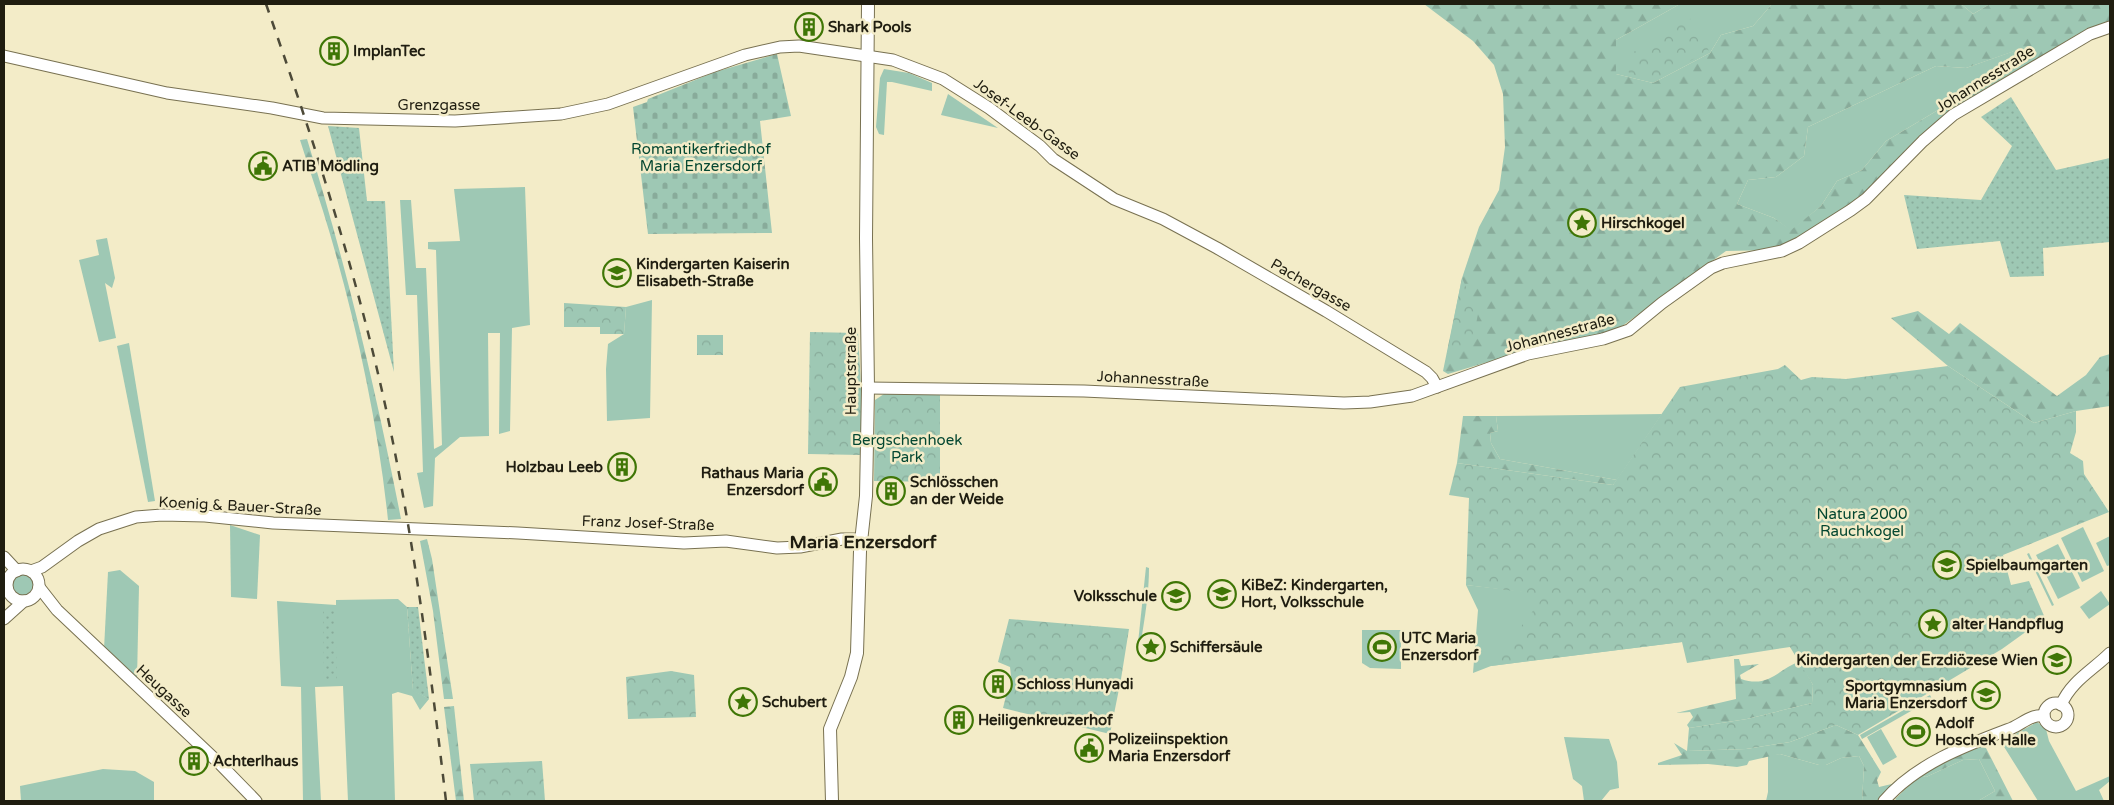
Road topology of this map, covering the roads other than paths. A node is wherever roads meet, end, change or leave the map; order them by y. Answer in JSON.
{"nodes":[{"id":1,"x":868,"y":4,"type":"edge"},
{"id":2,"x":2110,"y":27,"type":"edge"},
{"id":3,"x":4,"y":56,"type":"edge"},
{"id":4,"x":868,"y":56,"type":"junction"},
{"id":5,"x":1163,"y":219,"type":"joint"},
{"id":6,"x":868,"y":388,"type":"junction"},
{"id":7,"x":1437,"y":388,"type":"junction"},
{"id":8,"x":432,"y":530,"type":"joint"},
{"id":9,"x":861,"y":539,"type":"junction"},
{"id":10,"x":4,"y":557,"type":"edge"},
{"id":11,"x":58,"y":557,"type":"junction"},
{"id":12,"x":31,"y":571,"type":"junction"},
{"id":13,"x":10,"y":572,"type":"edge"},
{"id":14,"x":34,"y":592,"type":"junction"},
{"id":15,"x":12,"y":597,"type":"junction"},
{"id":16,"x":4,"y":618,"type":"edge"},
{"id":17,"x":2110,"y":653,"type":"edge"},
{"id":18,"x":2061,"y":704,"type":"junction"},
{"id":19,"x":2044,"y":716,"type":"junction"},
{"id":20,"x":256,"y":801,"type":"edge"},
{"id":21,"x":832,"y":801,"type":"edge"},
{"id":22,"x":1884,"y":801,"type":"edge"}],
"edges":[{"from":1,"to":4,"type":"main road","name":"Hauptstraße"},
{"from":2,"to":7,"type":"street","name":"Johannesstraße"},
{"from":3,"to":4,"type":"street","name":"Grenzgasse"},
{"from":4,"to":5,"type":"street","name":"Josef-Leeb-Gasse"},
{"from":4,"to":6,"type":"main road","name":"Hauptstraße"},
{"from":5,"to":7,"type":"street","name":"Pachergasse"},
{"from":6,"to":7,"type":"street","name":"Johannesstraße"},
{"from":6,"to":9,"type":"main road","name":"Hauptstraße"},
{"from":8,"to":9,"type":"street","name":"Franz Josef-Straße"},
{"from":8,"to":11,"type":"street","name":"Koenig & Bauer-Straße"},
{"from":9,"to":21,"type":"main road","name":"Hauptstraße"},
{"from":10,"to":13,"type":"street"},
{"from":11,"to":12,"type":"street","name":"Koenig & Bauer-Straße"},
{"from":11,"to":14,"type":"street","name":"Koenig & Bauer-Straße"},
{"from":12,"to":13,"type":"street"},
{"from":12,"to":14,"type":"street"},
{"from":13,"to":15,"type":"street"},
{"from":14,"to":15,"type":"street","name":"Heugasse"},
{"from":14,"to":16,"type":"street","name":"Koenig & Bauer-Straße"},
{"from":14,"to":20,"type":"street","name":"Heugasse"},
{"from":15,"to":16,"type":"street"},
{"from":17,"to":18,"type":"street"},
{"from":18,"to":19,"type":"street"},
{"from":18,"to":19,"type":"street"},
{"from":19,"to":22,"type":"street"}]}
